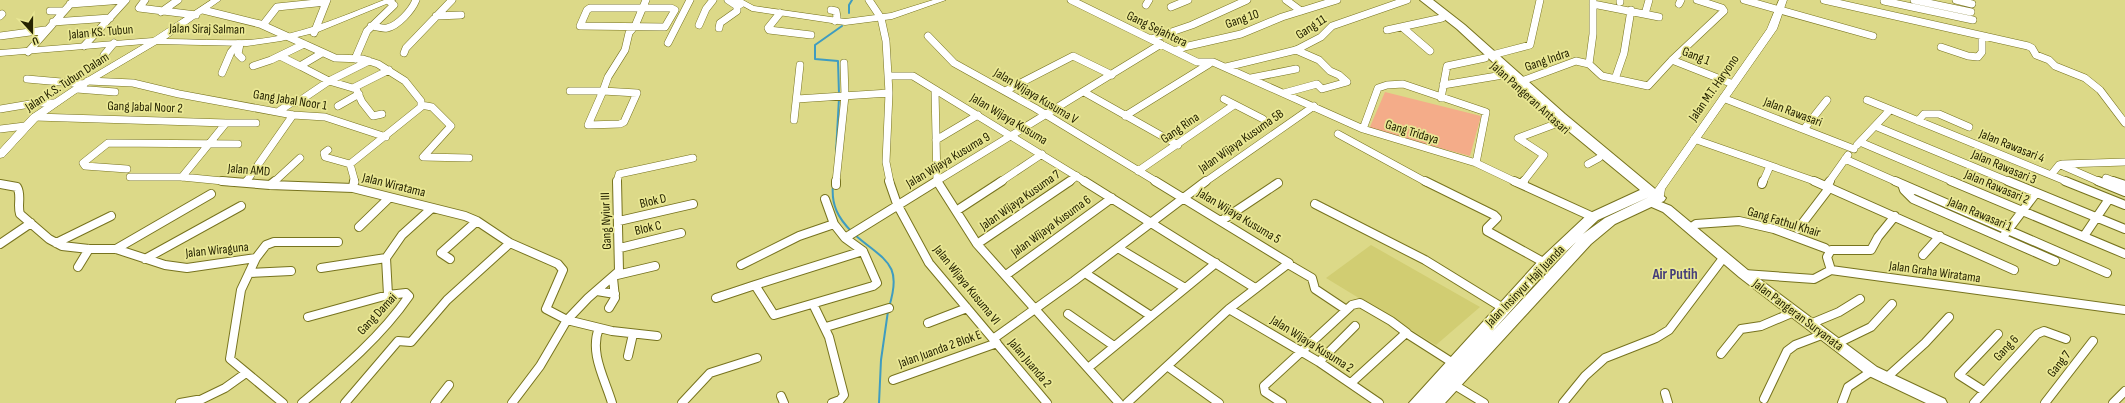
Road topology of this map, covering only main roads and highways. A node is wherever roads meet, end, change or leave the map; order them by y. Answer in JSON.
{"nodes":[{"id":1,"x":1418,"y":0,"type":"edge"},
{"id":2,"x":1426,"y":0,"type":"edge"},
{"id":3,"x":1488,"y":56,"type":"junction"},
{"id":4,"x":1511,"y":80,"type":"junction"},
{"id":5,"x":1655,"y":197,"type":"junction"},
{"id":6,"x":1417,"y":403,"type":"edge"},
{"id":7,"x":1435,"y":403,"type":"edge"},
{"id":8,"x":1940,"y":403,"type":"edge"}],
"edges":[{"from":1,"to":3,"type":"highway","name":"Jalan Pangeran Antasari"},
{"from":2,"to":3,"type":"highway","name":"Jalan Pangeran Antasari"},
{"from":3,"to":4,"type":"highway","name":"Jalan Pangeran Antasari"},
{"from":3,"to":4,"type":"highway","name":"Jalan Pangeran Antasari"},
{"from":4,"to":5,"type":"highway","name":"Jalan Pangeran Antasari"},
{"from":4,"to":5,"type":"highway","name":"Jalan Pangeran Antasari"},
{"from":5,"to":6,"type":"highway","name":"Jalan Insinyur Haji Juanda"},
{"from":5,"to":7,"type":"highway","name":"Jalan Insinyur Haji Juanda"},
{"from":5,"to":8,"type":"main road","name":"Jalan Pangeran Suryanata"}]}
